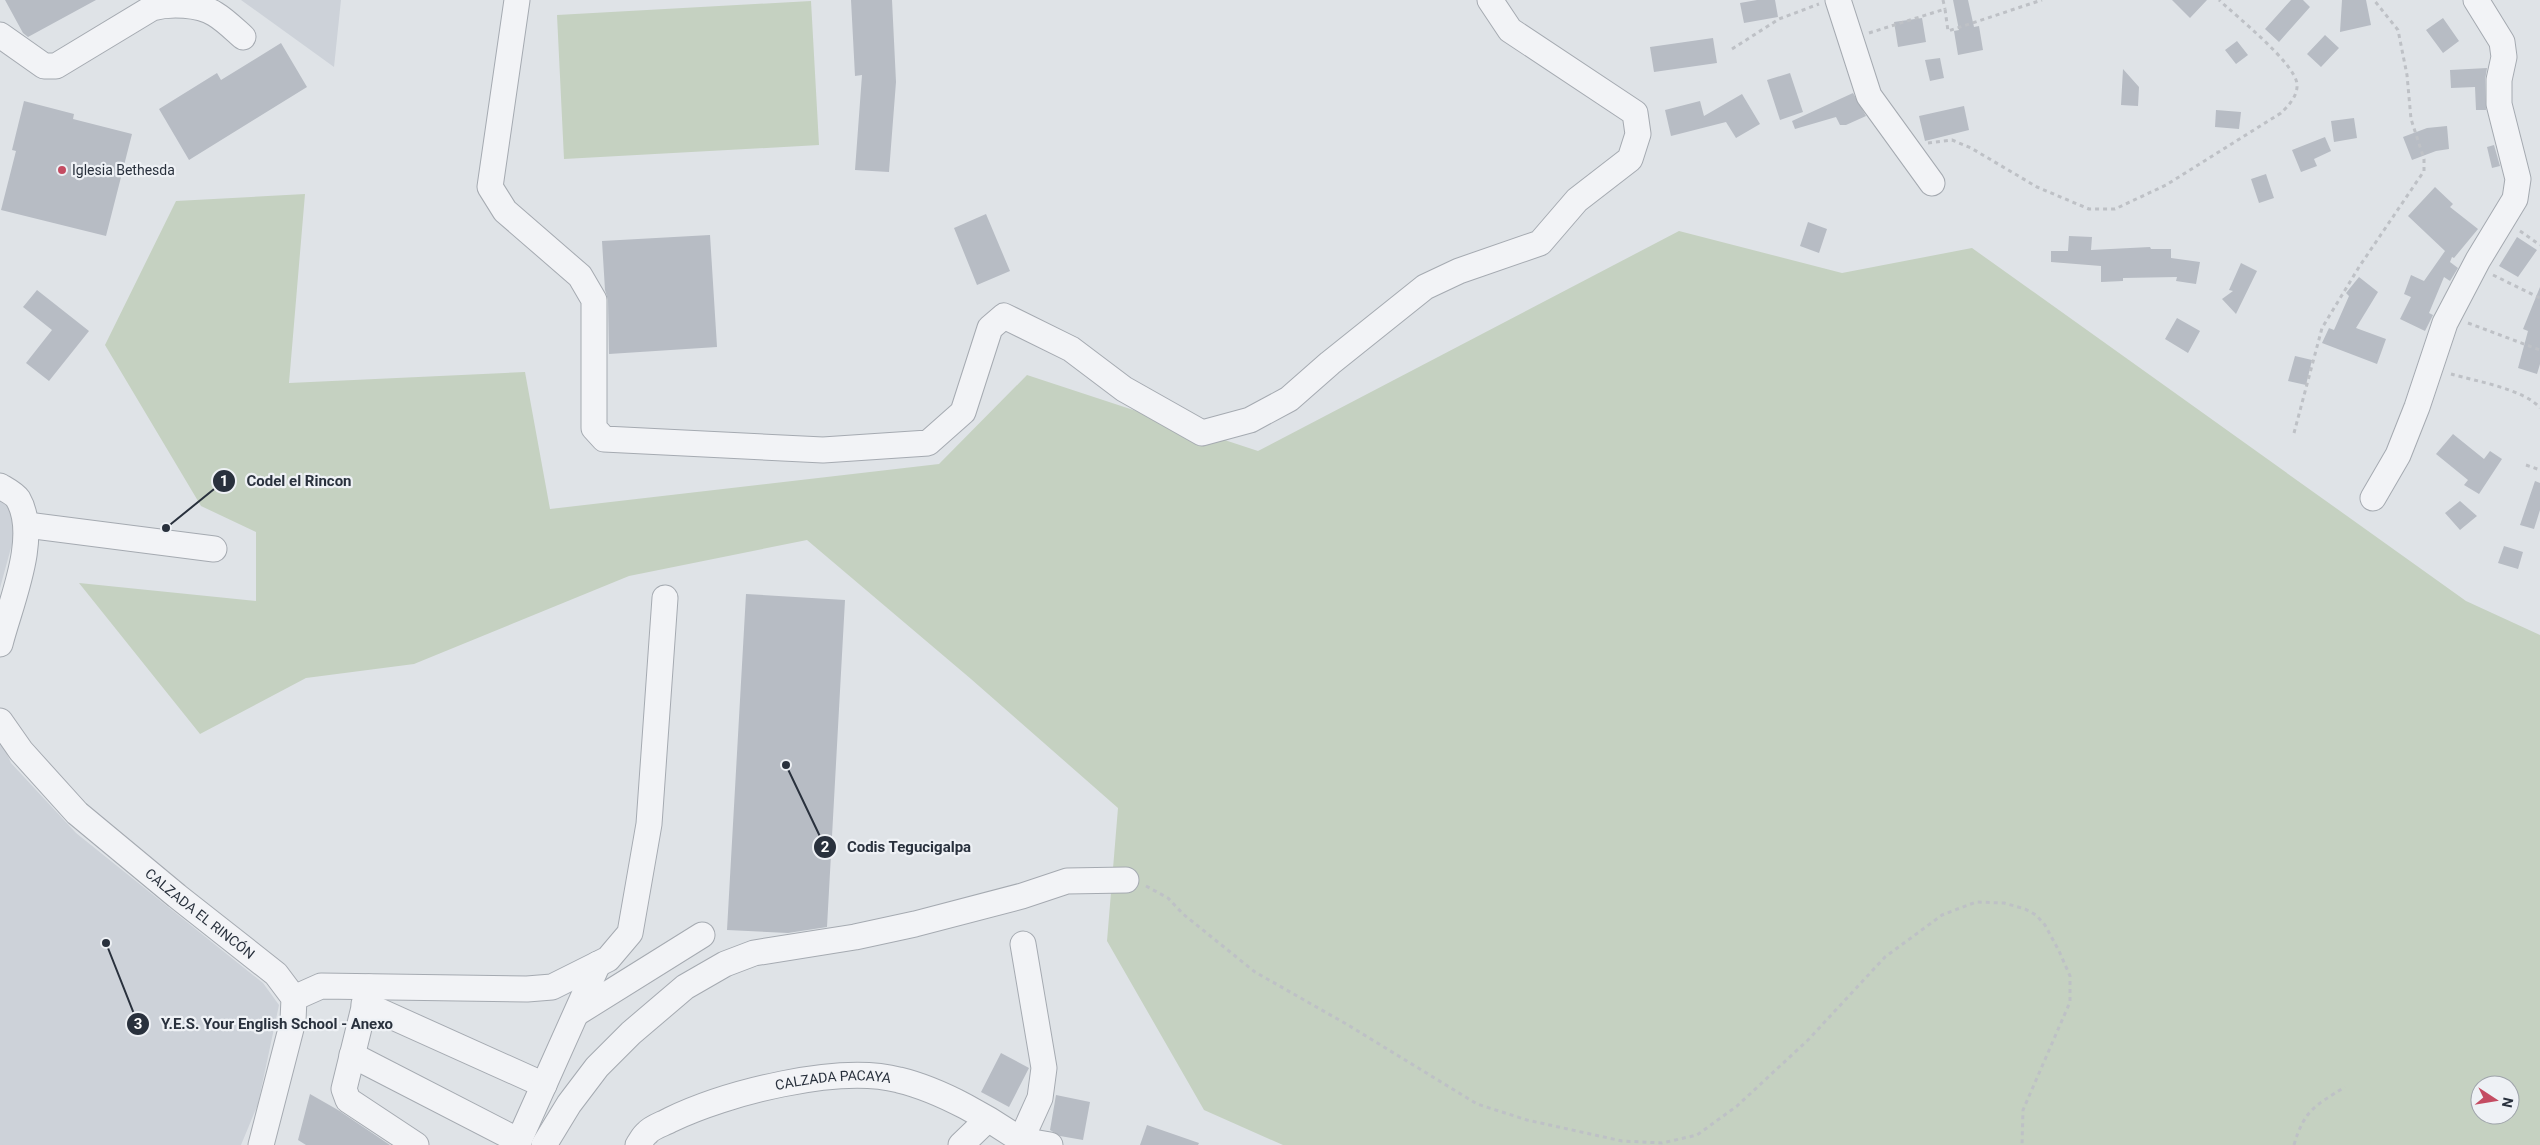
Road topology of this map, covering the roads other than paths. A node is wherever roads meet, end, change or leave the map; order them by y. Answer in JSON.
{"nodes":[{"id":1,"x":517,"y":0,"type":"edge"},
{"id":2,"x":1490,"y":0,"type":"edge"},
{"id":3,"x":2476,"y":0,"type":"edge"},
{"id":4,"x":1829,"y":2,"type":"edge"},
{"id":5,"x":0,"y":35,"type":"edge"},
{"id":6,"x":243,"y":37,"type":"dead end"},
{"id":7,"x":1932,"y":183,"type":"dead end"},
{"id":8,"x":0,"y":486,"type":"edge"},
{"id":9,"x":2373,"y":498,"type":"dead end"},
{"id":10,"x":27,"y":525,"type":"junction"},
{"id":11,"x":214,"y":549,"type":"dead end"},
{"id":12,"x":665,"y":598,"type":"dead end"},
{"id":13,"x":0,"y":644,"type":"edge"},
{"id":14,"x":0,"y":721,"type":"edge"},
{"id":15,"x":1126,"y":880,"type":"road end"},
{"id":16,"x":702,"y":935,"type":"dead end"},
{"id":17,"x":1023,"y":944,"type":"dead end"},
{"id":18,"x":598,"y":964,"type":"junction"},
{"id":19,"x":366,"y":996,"type":"junction"},
{"id":20,"x":294,"y":998,"type":"junction"},
{"id":21,"x":577,"y":1012,"type":"junction"},
{"id":22,"x":352,"y":1055,"type":"junction"},
{"id":23,"x":544,"y":1085,"type":"junction"},
{"id":24,"x":987,"y":1120,"type":"junction"},
{"id":25,"x":265,"y":1143,"type":"edge"},
{"id":26,"x":518,"y":1143,"type":"edge"},
{"id":27,"x":643,"y":1143,"type":"edge"},
{"id":28,"x":1024,"y":1143,"type":"edge"},
{"id":29,"x":416,"y":1145,"type":"edge"},
{"id":30,"x":544,"y":1145,"type":"edge"},
{"id":31,"x":961,"y":1145,"type":"edge"},
{"id":32,"x":1050,"y":1145,"type":"edge"}],
"edges":[{"from":1,"to":2,"type":"street"},
{"from":3,"to":9,"type":"street"},
{"from":4,"to":7,"type":"street"},
{"from":5,"to":6,"type":"street"},
{"from":8,"to":10,"type":"street"},
{"from":10,"to":11,"type":"street"},
{"from":10,"to":13,"type":"street"},
{"from":12,"to":18,"type":"street"},
{"from":14,"to":20,"type":"street","name":"CALZADA EL RINCÓN"},
{"from":15,"to":30,"type":"street"},
{"from":16,"to":21,"type":"street"},
{"from":17,"to":28,"type":"street"},
{"from":18,"to":19,"type":"street"},
{"from":18,"to":21,"type":"street"},
{"from":19,"to":20,"type":"street"},
{"from":19,"to":22,"type":"street"},
{"from":19,"to":23,"type":"street"},
{"from":20,"to":25,"type":"street"},
{"from":21,"to":23,"type":"street"},
{"from":22,"to":26,"type":"street"},
{"from":22,"to":29,"type":"street"},
{"from":23,"to":26,"type":"street"},
{"from":24,"to":27,"type":"street","name":"CALZADA PACAYA"},
{"from":24,"to":28,"type":"street","name":"CALZADA PACAYA"},
{"from":24,"to":31,"type":"street"},
{"from":28,"to":32,"type":"street"}]}
